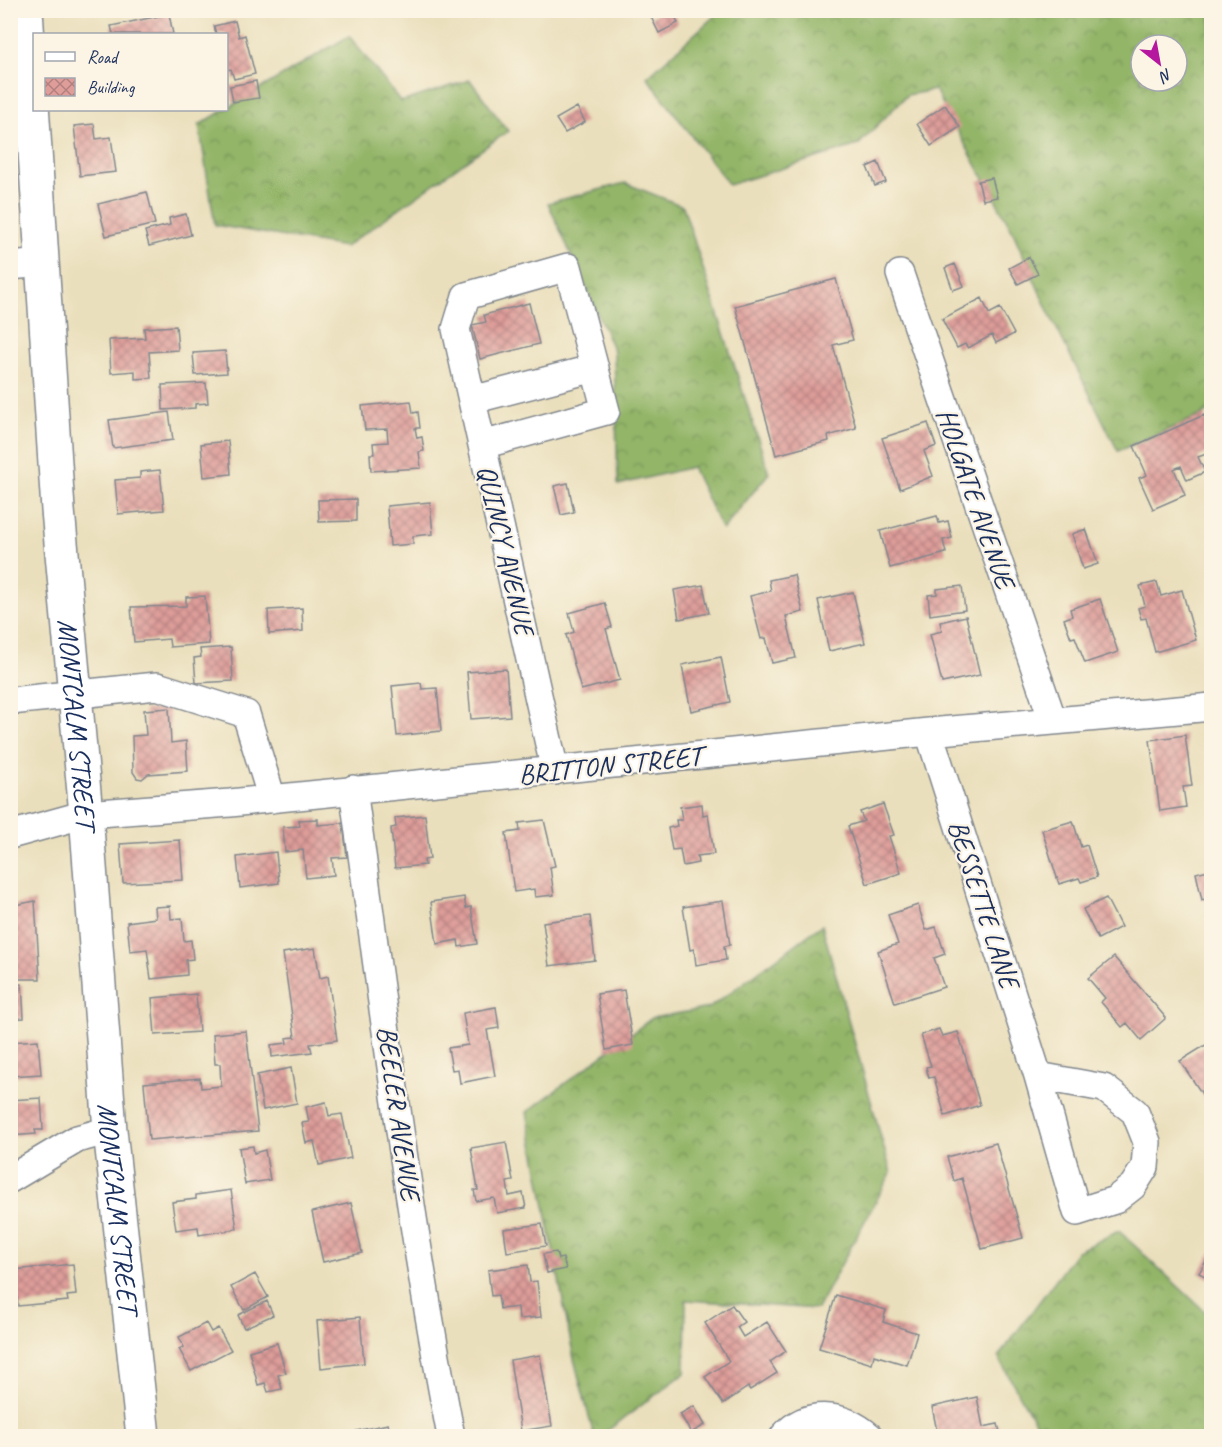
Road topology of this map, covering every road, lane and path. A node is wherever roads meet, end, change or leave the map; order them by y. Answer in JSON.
{"nodes":[{"id":1,"x":26,"y":10,"type":"edge"},
{"id":2,"x":26,"y":264,"type":"edge"},
{"id":3,"x":900,"y":274,"type":"dead end"},
{"id":4,"x":595,"y":368,"type":"junction"},
{"id":5,"x":472,"y":400,"type":"junction"},
{"id":6,"x":482,"y":445,"type":"junction"},
{"id":7,"x":75,"y":696,"type":"junction"},
{"id":8,"x":10,"y":701,"type":"edge"},
{"id":9,"x":1212,"y":707,"type":"edge"},
{"id":10,"x":1053,"y":721,"type":"junction"},
{"id":11,"x":929,"y":732,"type":"junction"},
{"id":12,"x":555,"y":771,"type":"junction"},
{"id":13,"x":353,"y":789,"type":"junction"},
{"id":14,"x":272,"y":799,"type":"junction"},
{"id":15,"x":86,"y":814,"type":"junction"},
{"id":16,"x":10,"y":835,"type":"edge"},
{"id":17,"x":1038,"y":1076,"type":"junction"},
{"id":18,"x":110,"y":1130,"type":"junction"},
{"id":19,"x":10,"y":1179,"type":"edge"},
{"id":20,"x":143,"y":1437,"type":"edge"},
{"id":21,"x":451,"y":1437,"type":"edge"},
{"id":22,"x":784,"y":1437,"type":"edge"},
{"id":23,"x":869,"y":1437,"type":"edge"}],
"edges":[{"from":1,"to":2,"type":"main road","name":"MONTCALM STREET"},
{"from":2,"to":7,"type":"main road","name":"MONTCALM STREET"},
{"from":3,"to":10,"type":"street","name":"HOLGATE AVENUE"},
{"from":4,"to":5,"type":"street"},
{"from":4,"to":5,"type":"street","name":"QUINCY AVENUE"},
{"from":4,"to":6,"type":"street"},
{"from":5,"to":6,"type":"street","name":"QUINCY AVENUE"},
{"from":6,"to":12,"type":"street","name":"QUINCY AVENUE"},
{"from":7,"to":8,"type":"street"},
{"from":7,"to":14,"type":"street"},
{"from":7,"to":15,"type":"main road","name":"MONTCALM STREET"},
{"from":9,"to":10,"type":"street","name":"BRITTON STREET"},
{"from":10,"to":11,"type":"street","name":"BRITTON STREET"},
{"from":11,"to":12,"type":"street","name":"BRITTON STREET"},
{"from":11,"to":17,"type":"street","name":"BESSETTE LANE"},
{"from":12,"to":13,"type":"street","name":"BRITTON STREET"},
{"from":13,"to":14,"type":"street","name":"BRITTON STREET"},
{"from":13,"to":21,"type":"street","name":"BEELER AVENUE"},
{"from":14,"to":15,"type":"street","name":"BRITTON STREET"},
{"from":15,"to":16,"type":"street","name":"BRITTON STREET"},
{"from":15,"to":18,"type":"main road","name":"MONTCALM STREET"},
{"from":17,"to":17,"type":"street","name":"BESSETTE LANE"},
{"from":18,"to":19,"type":"street"},
{"from":18,"to":20,"type":"main road","name":"MONTCALM STREET"},
{"from":22,"to":23,"type":"street"}]}
